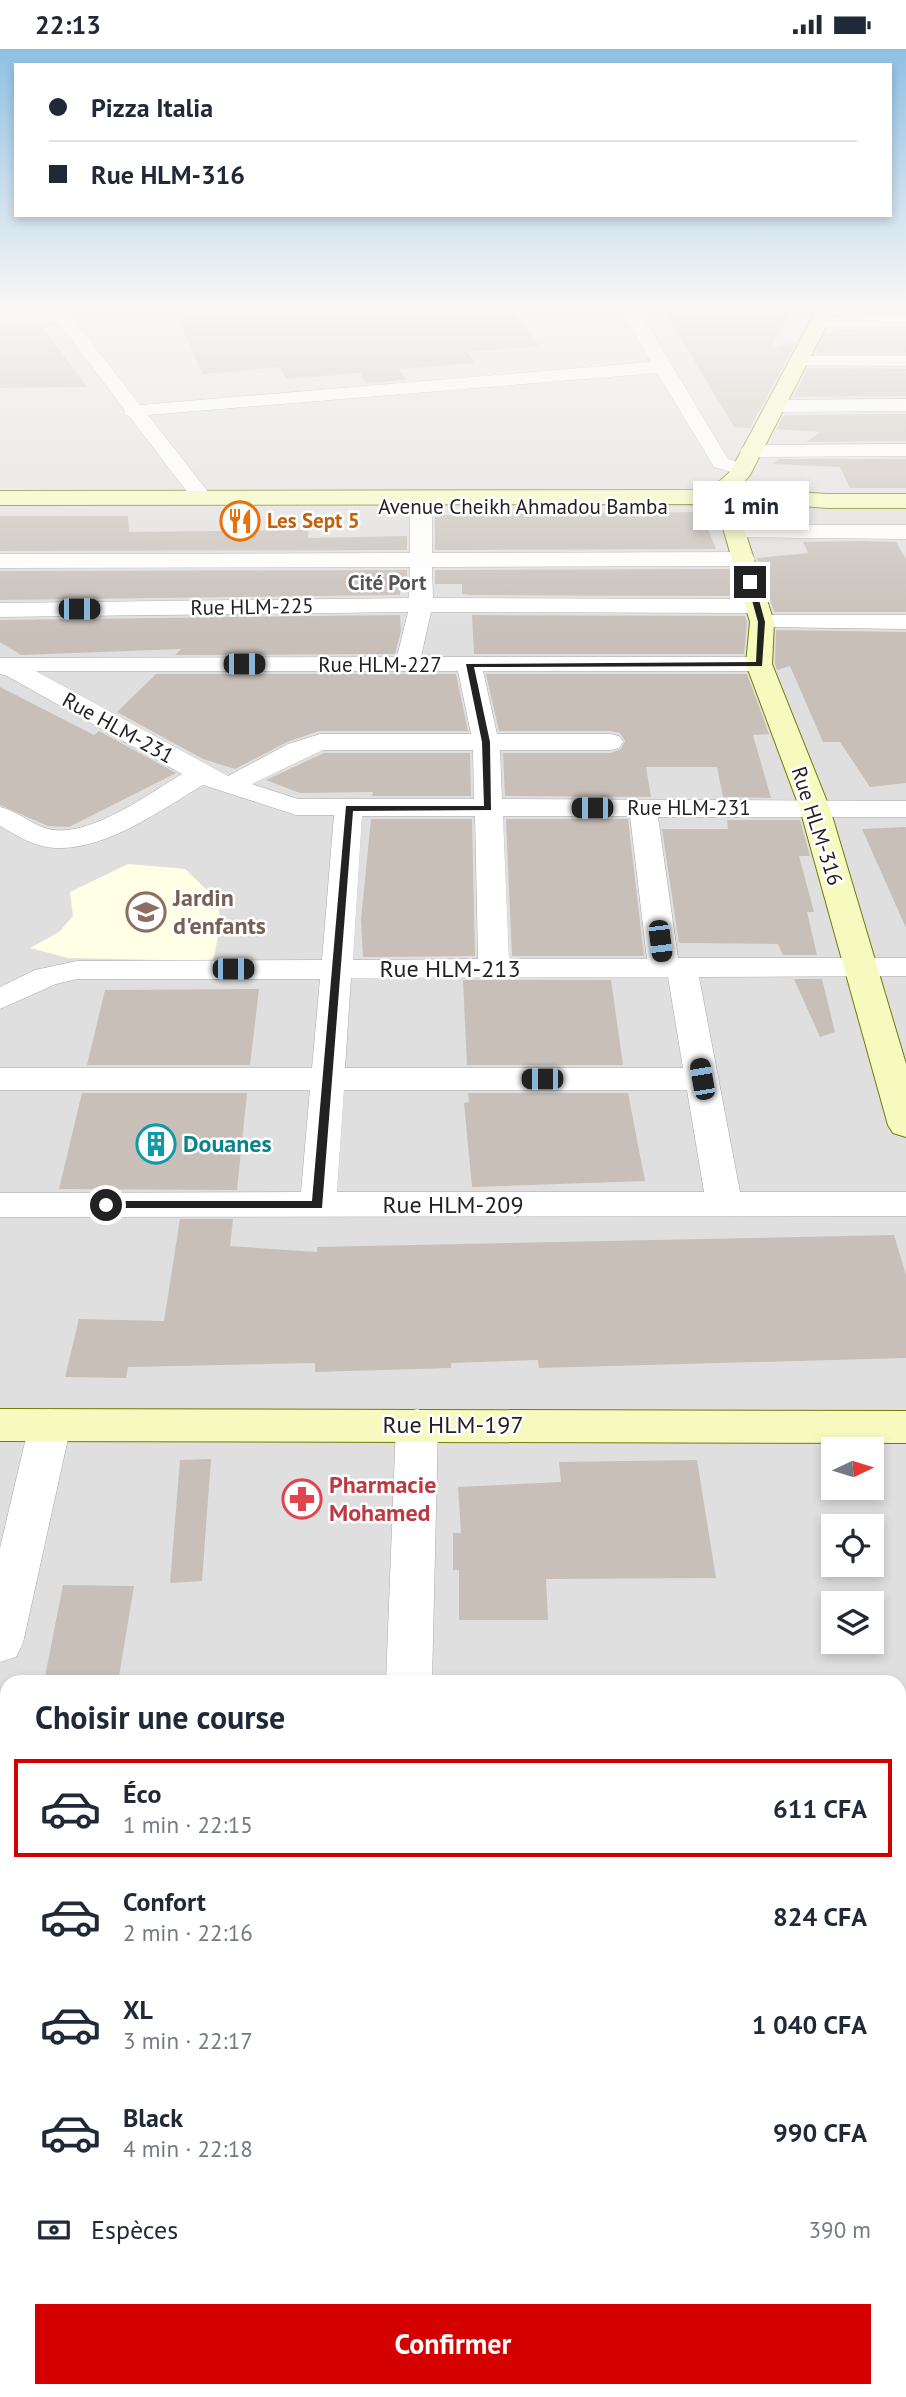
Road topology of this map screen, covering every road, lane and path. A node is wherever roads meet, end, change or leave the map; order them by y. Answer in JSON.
{"nodes":[{"id":1,"x":136,"y":417,"type":"edge"},
{"id":2,"x":691,"y":417,"type":"edge"},
{"id":3,"x":769,"y":417,"type":"edge"},
{"id":4,"x":700,"y":432,"type":"junction"},
{"id":5,"x":760,"y":432,"type":"junction"},
{"id":6,"x":906,"y":450,"type":"edge"},
{"id":7,"x":744,"y":465,"type":"junction"},
{"id":8,"x":0,"y":498,"type":"edge"},
{"id":9,"x":201,"y":498,"type":"junction"},
{"id":10,"x":761,"y":498,"type":"junction"},
{"id":11,"x":906,"y":501,"type":"edge"},
{"id":12,"x":421,"y":508,"type":"junction"},
{"id":13,"x":0,"y":509,"type":"edge"},
{"id":14,"x":727,"y":518,"type":"junction"},
{"id":15,"x":906,"y":532,"type":"edge"},
{"id":16,"x":421,"y":560,"type":"junction"},
{"id":17,"x":0,"y":561,"type":"edge"},
{"id":18,"x":421,"y":605,"type":"junction"},
{"id":19,"x":0,"y":610,"type":"edge"},
{"id":20,"x":759,"y":614,"type":"junction"},
{"id":21,"x":906,"y":622,"type":"edge"},
{"id":22,"x":760,"y":664,"type":"junction"},
{"id":23,"x":407,"y":665,"type":"junction"},
{"id":24,"x":469,"y":665,"type":"junction"},
{"id":25,"x":4,"y":670,"type":"edge"},
{"id":26,"x":486,"y":742,"type":"junction"},
{"id":27,"x":610,"y":742,"type":"dead end"},
{"id":28,"x":202,"y":774,"type":"junction"},
{"id":29,"x":229,"y":786,"type":"junction"},
{"id":30,"x":349,"y":808,"type":"junction"},
{"id":31,"x":488,"y":808,"type":"junction"},
{"id":32,"x":643,"y":808,"type":"junction"},
{"id":33,"x":815,"y":809,"type":"junction"},
{"id":34,"x":906,"y":809,"type":"edge"},
{"id":35,"x":0,"y":815,"type":"edge"},
{"id":36,"x":860,"y":967,"type":"junction"},
{"id":37,"x":906,"y":967,"type":"edge"},
{"id":38,"x":494,"y":968,"type":"junction"},
{"id":39,"x":673,"y":968,"type":"junction"},
{"id":40,"x":337,"y":969,"type":"junction"},
{"id":41,"x":0,"y":999,"type":"edge"},
{"id":42,"x":899,"y":1076,"type":"edge"},
{"id":43,"x":0,"y":1079,"type":"edge"},
{"id":44,"x":328,"y":1079,"type":"junction"},
{"id":45,"x":702,"y":1079,"type":"junction"},
{"id":46,"x":906,"y":1125,"type":"edge"},
{"id":47,"x":724,"y":1204,"type":"junction"},
{"id":48,"x":0,"y":1205,"type":"edge"},
{"id":49,"x":318,"y":1205,"type":"junction"},
{"id":50,"x":906,"y":1205,"type":"edge"},
{"id":51,"x":0,"y":1425,"type":"edge"},
{"id":52,"x":50,"y":1425,"type":"junction"},
{"id":53,"x":417,"y":1425,"type":"junction"},
{"id":54,"x":906,"y":1427,"type":"edge"},
{"id":55,"x":0,"y":1643,"type":"edge"},
{"id":56,"x":409,"y":1675,"type":"edge"}],
"edges":[{"from":1,"to":9,"type":"street"},
{"from":2,"to":4,"type":"street"},
{"from":3,"to":5,"type":"street"},
{"from":4,"to":5,"type":"street"},
{"from":4,"to":7,"type":"street"},
{"from":5,"to":7,"type":"street"},
{"from":6,"to":7,"type":"street"},
{"from":7,"to":10,"type":"street"},
{"from":7,"to":14,"type":"street"},
{"from":8,"to":9,"type":"street","name":"Avenue Cheikh Ahmadou Bamba"},
{"from":9,"to":14,"type":"street","name":"Avenue Cheikh Ahmadou Bamba"},
{"from":10,"to":11,"type":"street"},
{"from":10,"to":14,"type":"street"},
{"from":10,"to":14,"type":"street"},
{"from":12,"to":13,"type":"street","name":"Avenue Cheikh Ahmadou Bamba"},
{"from":12,"to":14,"type":"street","name":"Avenue Cheikh Ahmadou Bamba"},
{"from":12,"to":16,"type":"street"},
{"from":14,"to":15,"type":"street"},
{"from":14,"to":16,"type":"street"},
{"from":14,"to":20,"type":"street","name":"Rue HLM-316"},
{"from":16,"to":17,"type":"street"},
{"from":16,"to":18,"type":"street"},
{"from":18,"to":19,"type":"street","name":"Rue HLM-225"},
{"from":18,"to":20,"type":"street","name":"Rue HLM-225"},
{"from":18,"to":23,"type":"street"},
{"from":20,"to":21,"type":"street","name":"Rue HLM-225"},
{"from":20,"to":22,"type":"street","name":"Rue HLM-316"},
{"from":22,"to":24,"type":"street","name":"Rue HLM-227"},
{"from":22,"to":33,"type":"street","name":"Rue HLM-316"},
{"from":23,"to":24,"type":"street","name":"Rue HLM-227"},
{"from":23,"to":25,"type":"street","name":"Rue HLM-227"},
{"from":24,"to":26,"type":"street"},
{"from":25,"to":28,"type":"street","name":"Rue HLM-231"},
{"from":26,"to":27,"type":"street"},
{"from":26,"to":29,"type":"street"},
{"from":26,"to":31,"type":"street"},
{"from":28,"to":29,"type":"street","name":"Rue HLM-231"},
{"from":28,"to":35,"type":"street"},
{"from":29,"to":30,"type":"street","name":"Rue HLM-231"},
{"from":30,"to":31,"type":"street","name":"Rue HLM-231"},
{"from":30,"to":40,"type":"street"},
{"from":31,"to":32,"type":"street","name":"Rue HLM-231"},
{"from":31,"to":38,"type":"street"},
{"from":32,"to":33,"type":"street","name":"Rue HLM-231"},
{"from":32,"to":39,"type":"street"},
{"from":33,"to":34,"type":"street","name":"Rue HLM-231"},
{"from":33,"to":36,"type":"street","name":"Rue HLM-316"},
{"from":36,"to":37,"type":"street","name":"Rue HLM-213"},
{"from":36,"to":39,"type":"street","name":"Rue HLM-213"},
{"from":36,"to":42,"type":"street","name":"Rue HLM-316"},
{"from":38,"to":39,"type":"street","name":"Rue HLM-213"},
{"from":38,"to":40,"type":"street","name":"Rue HLM-213"},
{"from":39,"to":45,"type":"street"},
{"from":40,"to":41,"type":"street","name":"Rue HLM-213"},
{"from":40,"to":44,"type":"street"},
{"from":42,"to":46,"type":"street","name":"Rue HLM-316"},
{"from":43,"to":44,"type":"street"},
{"from":44,"to":45,"type":"street"},
{"from":44,"to":49,"type":"street"},
{"from":45,"to":47,"type":"street"},
{"from":47,"to":49,"type":"street","name":"Rue HLM-209"},
{"from":47,"to":50,"type":"street","name":"Rue HLM-209"},
{"from":48,"to":49,"type":"street","name":"Rue HLM-209"},
{"from":51,"to":52,"type":"street","name":"Rue HLM-197"},
{"from":52,"to":53,"type":"street","name":"Rue HLM-197"},
{"from":52,"to":55,"type":"street"},
{"from":53,"to":54,"type":"street","name":"Rue HLM-197"},
{"from":53,"to":56,"type":"street"}]}
